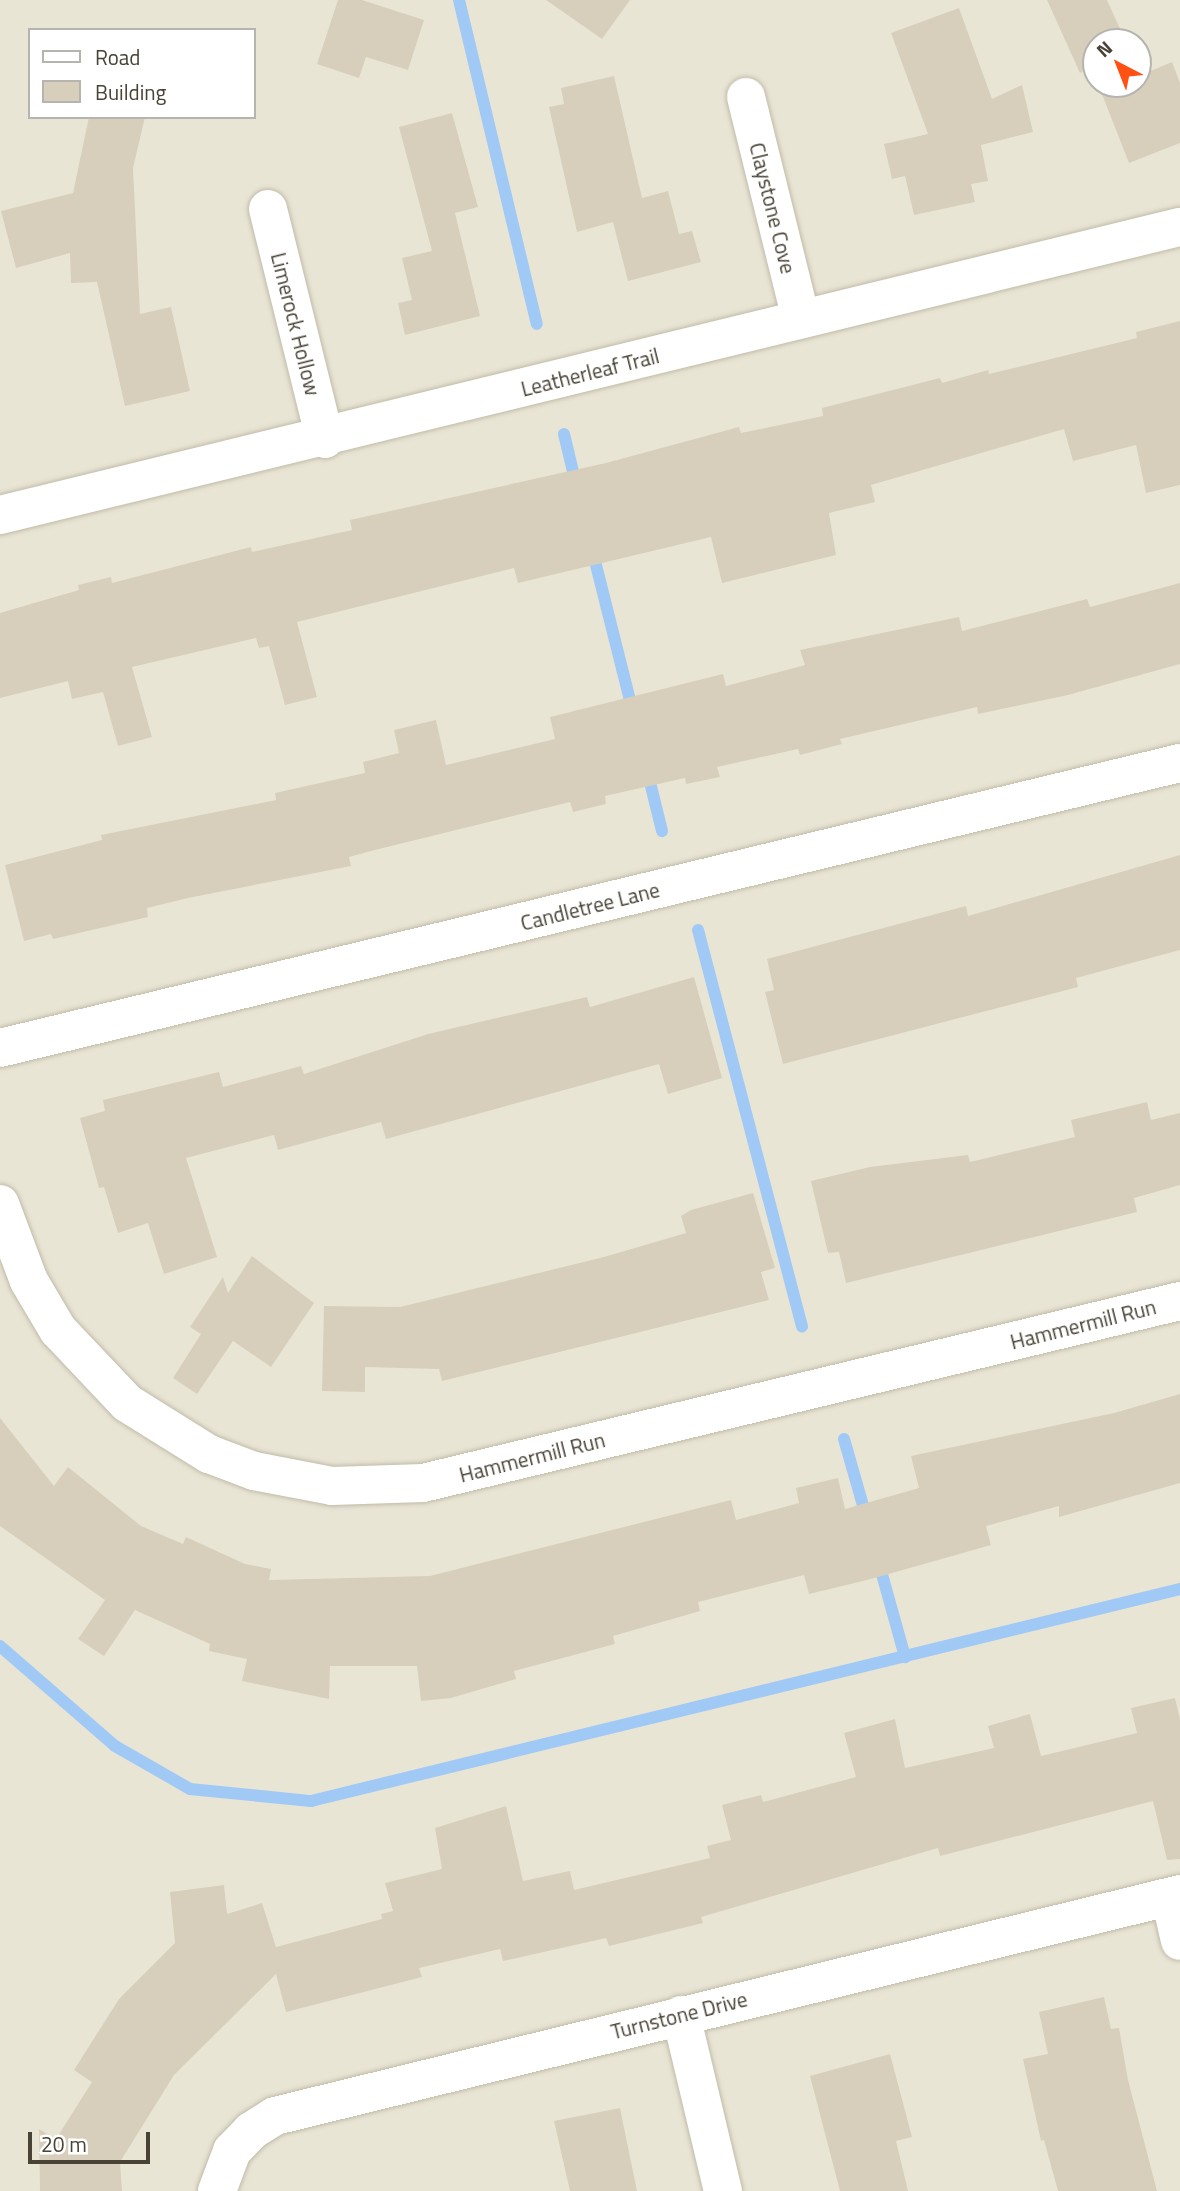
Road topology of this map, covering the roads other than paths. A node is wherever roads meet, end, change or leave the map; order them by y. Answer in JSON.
{"nodes":[{"id":1,"x":746,"y":97,"type":"dead end"},
{"id":2,"x":268,"y":209,"type":"dead end"},
{"id":3,"x":1180,"y":227,"type":"edge"},
{"id":4,"x":801,"y":319,"type":"junction"},
{"id":5,"x":324,"y":439,"type":"junction"},
{"id":6,"x":0,"y":515,"type":"edge"},
{"id":7,"x":1180,"y":763,"type":"edge"},
{"id":8,"x":0,"y":1048,"type":"edge"},
{"id":9,"x":0,"y":1204,"type":"edge"},
{"id":10,"x":1180,"y":1301,"type":"edge"},
{"id":11,"x":1175,"y":1895,"type":"edge"},
{"id":12,"x":1180,"y":1941,"type":"edge"},
{"id":13,"x":681,"y":2015,"type":"junction"},
{"id":14,"x":217,"y":2191,"type":"edge"},
{"id":15,"x":723,"y":2191,"type":"edge"}],
"edges":[{"from":1,"to":4,"type":"street","name":"Claystone Cove"},
{"from":2,"to":5,"type":"street","name":"Limerock Hollow"},
{"from":3,"to":4,"type":"street","name":"Leatherleaf Trail"},
{"from":4,"to":5,"type":"street","name":"Leatherleaf Trail"},
{"from":5,"to":6,"type":"street","name":"Leatherleaf Trail"},
{"from":7,"to":8,"type":"street","name":"Candletree Lane"},
{"from":9,"to":10,"type":"street","name":"Hammermill Run"},
{"from":11,"to":12,"type":"street"},
{"from":11,"to":13,"type":"street","name":"Turnstone Drive"},
{"from":13,"to":14,"type":"street","name":"Turnstone Drive"},
{"from":13,"to":15,"type":"street"}]}
